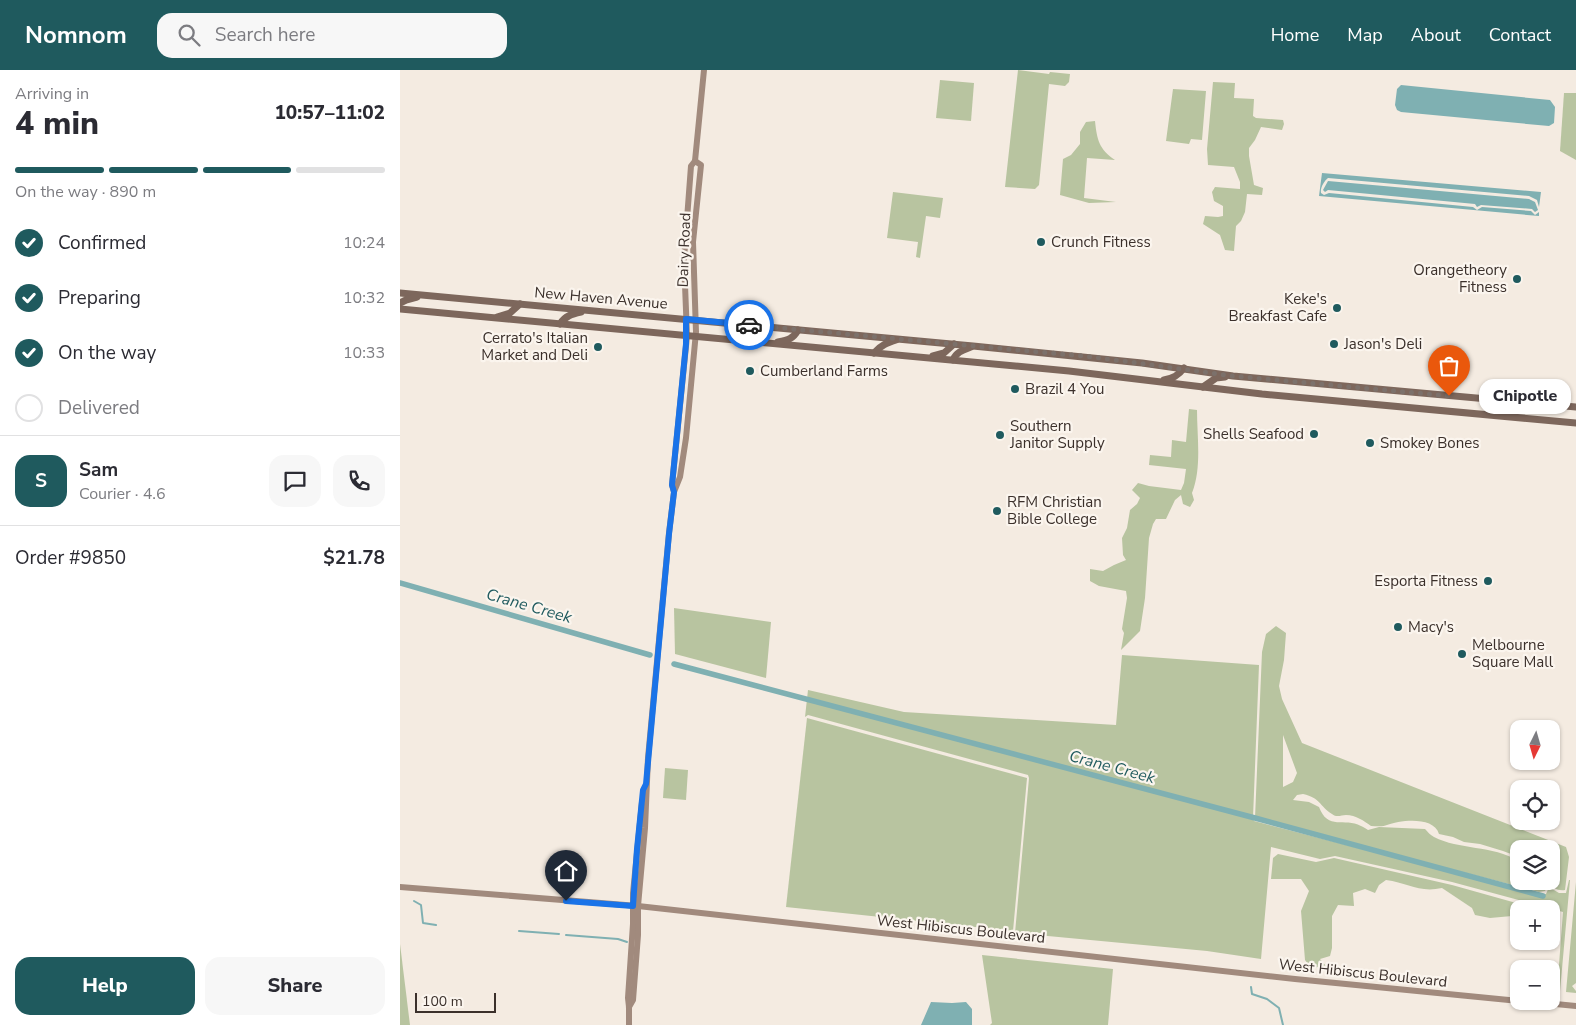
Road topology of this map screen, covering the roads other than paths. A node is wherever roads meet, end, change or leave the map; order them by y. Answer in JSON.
{"nodes":[{"id":1,"x":704,"y":70,"type":"edge"},
{"id":2,"x":695,"y":161,"type":"junction"},
{"id":3,"x":400,"y":293,"type":"edge"},
{"id":4,"x":422,"y":295,"type":"junction"},
{"id":5,"x":400,"y":303,"type":"edge"},
{"id":6,"x":520,"y":304,"type":"junction"},
{"id":7,"x":400,"y":309,"type":"edge"},
{"id":8,"x":589,"y":310,"type":"junction"},
{"id":9,"x":494,"y":318,"type":"junction"},
{"id":10,"x":686,"y":319,"type":"junction"},
{"id":11,"x":695,"y":320,"type":"junction"},
{"id":12,"x":560,"y":324,"type":"junction"},
{"id":13,"x":798,"y":330,"type":"junction"},
{"id":14,"x":687,"y":336,"type":"junction"},
{"id":15,"x":695,"y":337,"type":"junction"},
{"id":16,"x":899,"y":339,"type":"junction"},
{"id":17,"x":773,"y":344,"type":"junction"},
{"id":18,"x":954,"y":344,"type":"junction"},
{"id":19,"x":973,"y":346,"type":"junction"},
{"id":20,"x":874,"y":352,"type":"junction"},
{"id":21,"x":928,"y":357,"type":"junction"},
{"id":22,"x":953,"y":360,"type":"junction"},
{"id":23,"x":1184,"y":368,"type":"junction"},
{"id":24,"x":1233,"y":376,"type":"junction"},
{"id":25,"x":1159,"y":381,"type":"junction"},
{"id":26,"x":1204,"y":387,"type":"junction"},
{"id":27,"x":1576,"y":407,"type":"edge"},
{"id":28,"x":1576,"y":423,"type":"edge"},
{"id":29,"x":674,"y":492,"type":"junction"},
{"id":30,"x":400,"y":887,"type":"edge"},
{"id":31,"x":635,"y":906,"type":"junction"},
{"id":32,"x":1510,"y":1000,"type":"edge"},
{"id":33,"x":1560,"y":1004,"type":"edge"},
{"id":34,"x":1576,"y":1006,"type":"edge"},
{"id":35,"x":629,"y":1025,"type":"edge"}],
"edges":[{"from":1,"to":2,"type":"street","name":"Dairy Road"},
{"from":2,"to":10,"type":"street","name":"Dairy Road"},
{"from":2,"to":11,"type":"street","name":"Dairy Road"},
{"from":3,"to":4,"type":"main road","name":"New Haven Avenue"},
{"from":4,"to":5,"type":"main road"},
{"from":4,"to":6,"type":"main road","name":"New Haven Avenue"},
{"from":6,"to":8,"type":"main road","name":"New Haven Avenue"},
{"from":6,"to":9,"type":"main road"},
{"from":7,"to":9,"type":"main road","name":"New Haven Avenue"},
{"from":8,"to":10,"type":"main road","name":"New Haven Avenue"},
{"from":8,"to":12,"type":"main road"},
{"from":9,"to":12,"type":"main road","name":"New Haven Avenue"},
{"from":10,"to":11,"type":"main road","name":"New Haven Avenue"},
{"from":10,"to":14,"type":"street","name":"Dairy Road"},
{"from":11,"to":13,"type":"main road","name":"New Haven Avenue"},
{"from":11,"to":15,"type":"street","name":"Dairy Road"},
{"from":12,"to":14,"type":"main road","name":"New Haven Avenue"},
{"from":13,"to":16,"type":"main road","name":"New Haven Avenue"},
{"from":13,"to":17,"type":"main road"},
{"from":14,"to":15,"type":"main road","name":"New Haven Avenue"},
{"from":14,"to":29,"type":"street","name":"Dairy Road"},
{"from":15,"to":17,"type":"main road","name":"New Haven Avenue"},
{"from":15,"to":29,"type":"street","name":"Dairy Road"},
{"from":16,"to":18,"type":"main road","name":"New Haven Avenue"},
{"from":16,"to":20,"type":"main road"},
{"from":17,"to":20,"type":"main road","name":"New Haven Avenue"},
{"from":18,"to":19,"type":"main road","name":"New Haven Avenue"},
{"from":18,"to":21,"type":"main road"},
{"from":19,"to":22,"type":"main road"},
{"from":19,"to":23,"type":"main road","name":"New Haven Avenue"},
{"from":20,"to":21,"type":"main road","name":"New Haven Avenue"},
{"from":21,"to":22,"type":"main road","name":"New Haven Avenue"},
{"from":22,"to":25,"type":"main road","name":"New Haven Avenue"},
{"from":23,"to":24,"type":"main road","name":"New Haven Avenue"},
{"from":23,"to":25,"type":"main road"},
{"from":24,"to":26,"type":"main road"},
{"from":24,"to":27,"type":"main road","name":"New Haven Avenue"},
{"from":25,"to":26,"type":"main road","name":"New Haven Avenue"},
{"from":26,"to":28,"type":"main road","name":"New Haven Avenue"},
{"from":29,"to":31,"type":"street","name":"Dairy Road"},
{"from":30,"to":31,"type":"street","name":"West Hibiscus Boulevard"},
{"from":31,"to":32,"type":"street","name":"West Hibiscus Boulevard"},
{"from":31,"to":35,"type":"street","name":"Dairy Road"},
{"from":33,"to":34,"type":"street"}]}
